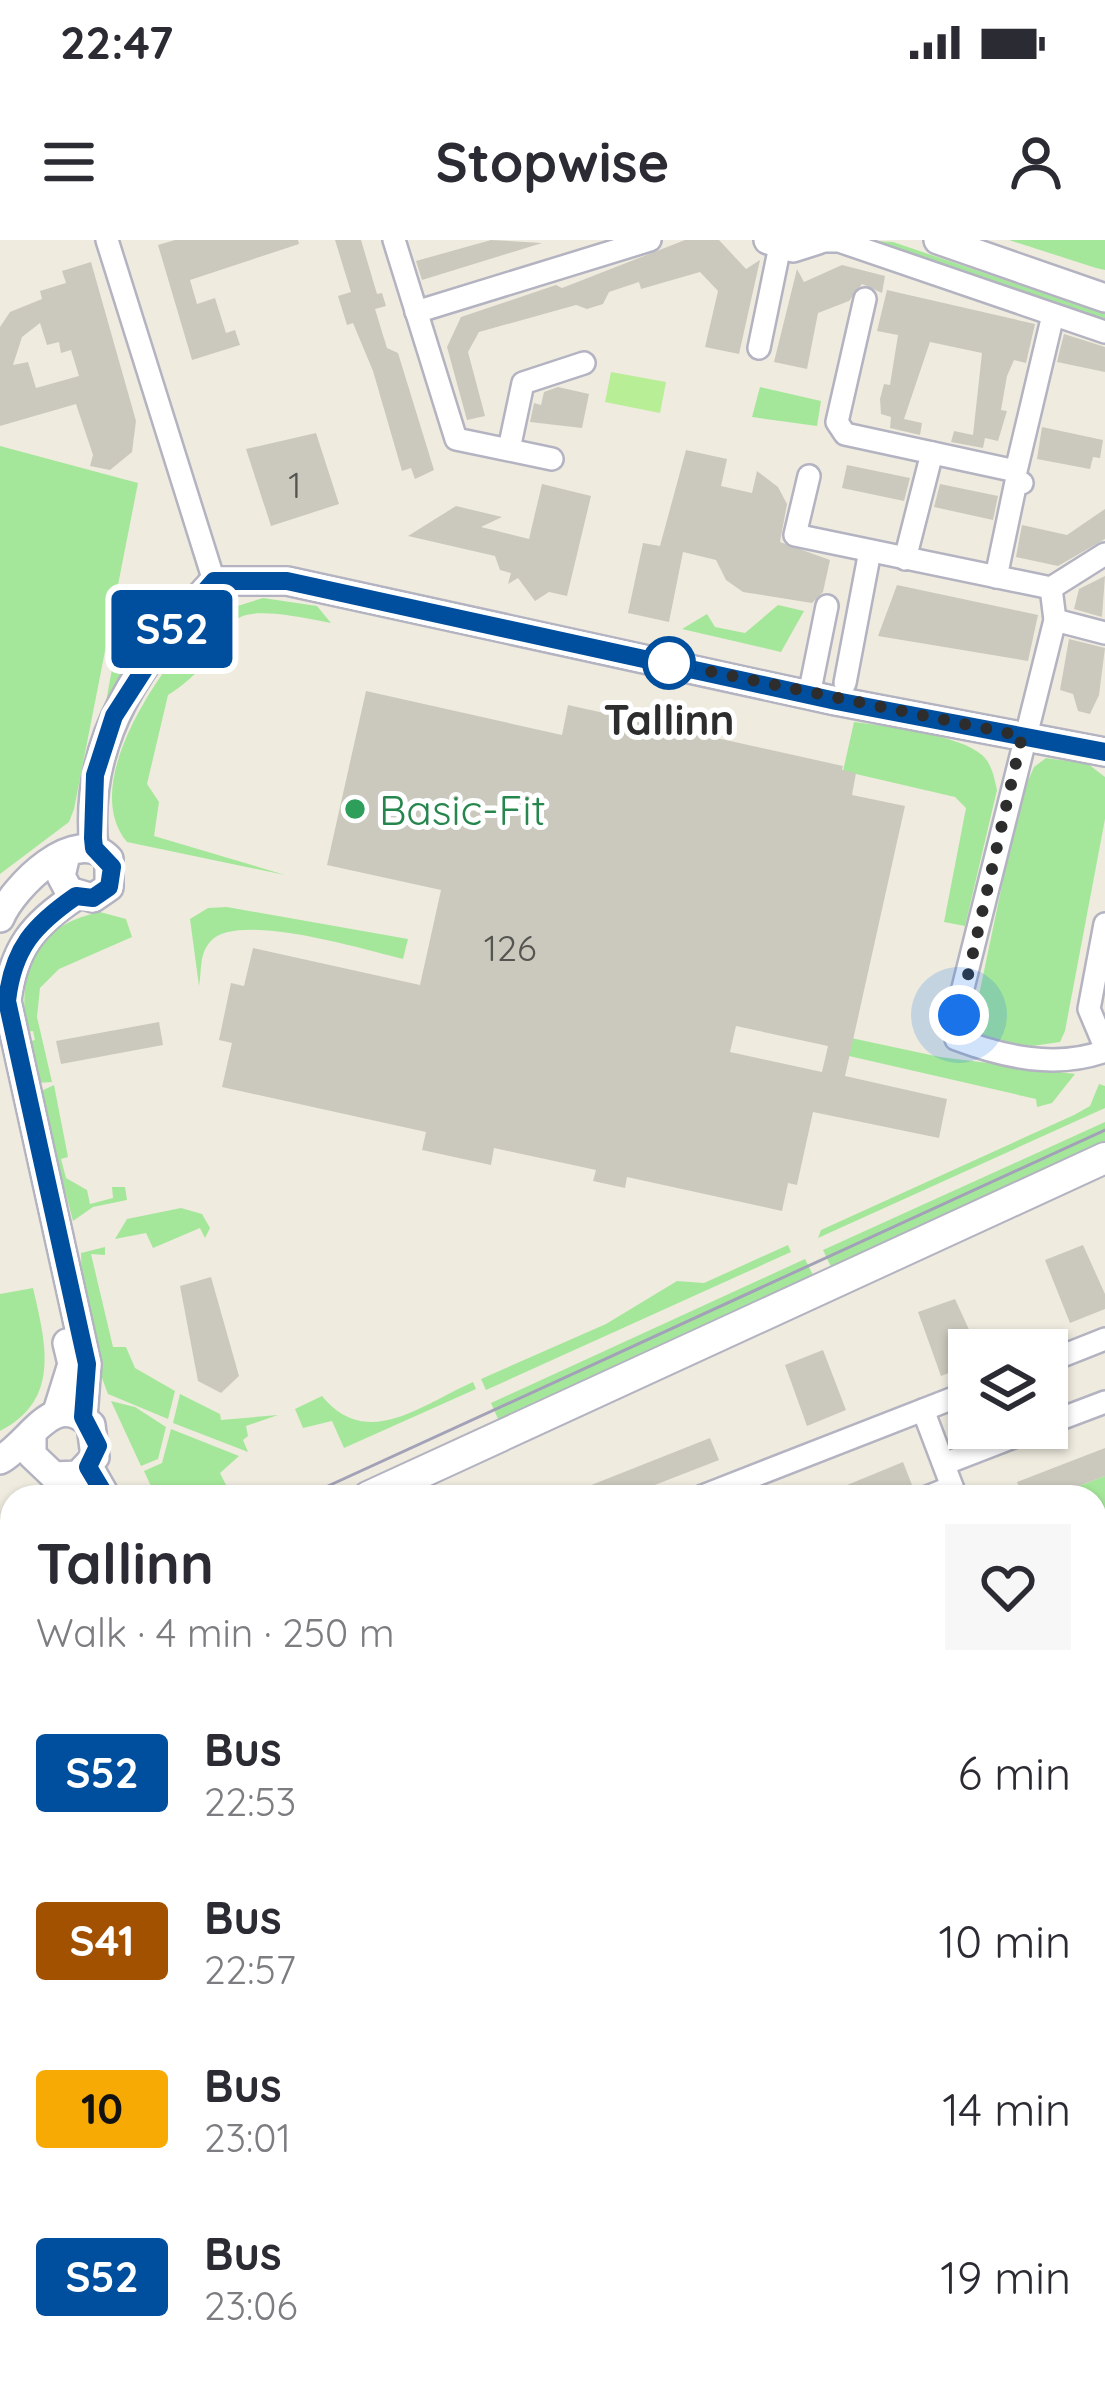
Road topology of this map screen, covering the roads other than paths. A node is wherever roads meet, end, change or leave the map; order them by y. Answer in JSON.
{"nodes":[{"id":1,"x":132,"y":240,"type":"edge"},
{"id":2,"x":394,"y":240,"type":"edge"},
{"id":3,"x":650,"y":240,"type":"edge"},
{"id":4,"x":817,"y":240,"type":"edge"},
{"id":5,"x":938,"y":240,"type":"edge"},
{"id":6,"x":109,"y":243,"type":"edge"},
{"id":7,"x":774,"y":243,"type":"edge"},
{"id":8,"x":1105,"y":298,"type":"edge"},
{"id":9,"x":866,"y":299,"type":"dead end"},
{"id":10,"x":416,"y":312,"type":"junction"},
{"id":11,"x":1053,"y":315,"type":"junction"},
{"id":12,"x":1105,"y":332,"type":"edge"},
{"id":13,"x":759,"y":347,"type":"dead end"},
{"id":14,"x":584,"y":363,"type":"dead end"},
{"id":15,"x":509,"y":449,"type":"junction"},
{"id":16,"x":932,"y":453,"type":"junction"},
{"id":17,"x":552,"y":459,"type":"dead end"},
{"id":18,"x":809,"y":476,"type":"dead end"},
{"id":19,"x":1022,"y":483,"type":"dead end"},
{"id":20,"x":869,"y":551,"type":"junction"},
{"id":21,"x":1105,"y":554,"type":"edge"},
{"id":22,"x":905,"y":559,"type":"junction"},
{"id":23,"x":996,"y":577,"type":"junction"},
{"id":24,"x":214,"y":581,"type":"junction"},
{"id":25,"x":1052,"y":588,"type":"junction"},
{"id":26,"x":827,"y":606,"type":"dead end"},
{"id":27,"x":1055,"y":620,"type":"junction"},
{"id":28,"x":1105,"y":633,"type":"edge"},
{"id":29,"x":845,"y":683,"type":"dead end"},
{"id":30,"x":809,"y":695,"type":"junction"},
{"id":31,"x":1022,"y":736,"type":"junction"},
{"id":32,"x":1105,"y":752,"type":"edge"},
{"id":33,"x":94,"y":848,"type":"junction"},
{"id":34,"x":64,"y":859,"type":"junction"},
{"id":35,"x":76,"y":896,"type":"junction"},
{"id":36,"x":0,"y":918,"type":"edge"},
{"id":37,"x":1105,"y":924,"type":"edge"},
{"id":38,"x":0,"y":1047,"type":"edge"},
{"id":39,"x":1105,"y":1049,"type":"edge"},
{"id":40,"x":1105,"y":1158,"type":"edge"},
{"id":41,"x":1105,"y":1340,"type":"edge"},
{"id":42,"x":1068,"y":1354,"type":"edge"},
{"id":43,"x":672,"y":1358,"type":"junction"},
{"id":44,"x":948,"y":1400,"type":"edge"},
{"id":45,"x":1105,"y":1402,"type":"edge"},
{"id":46,"x":923,"y":1410,"type":"junction"},
{"id":47,"x":70,"y":1414,"type":"junction"},
{"id":48,"x":1068,"y":1416,"type":"edge"},
{"id":49,"x":983,"y":1449,"type":"edge"},
{"id":50,"x":944,"y":1464,"type":"junction"},
{"id":51,"x":14,"y":1467,"type":"edge"},
{"id":52,"x":75,"y":1481,"type":"edge"},
{"id":53,"x":394,"y":1485,"type":"edge"},
{"id":54,"x":418,"y":1485,"type":"edge"},
{"id":55,"x":731,"y":1485,"type":"edge"},
{"id":56,"x":952,"y":1485,"type":"edge"}],
"edges":[{"from":1,"to":6,"type":"street"},
{"from":2,"to":10,"type":"street"},
{"from":3,"to":10,"type":"street"},
{"from":4,"to":7,"type":"street"},
{"from":4,"to":11,"type":"street"},
{"from":5,"to":8,"type":"street"},
{"from":6,"to":24,"type":"street"},
{"from":7,"to":13,"type":"street"},
{"from":9,"to":16,"type":"street"},
{"from":10,"to":15,"type":"street"},
{"from":11,"to":12,"type":"street"},
{"from":11,"to":16,"type":"street"},
{"from":14,"to":15,"type":"street"},
{"from":15,"to":17,"type":"street"},
{"from":16,"to":22,"type":"street"},
{"from":18,"to":20,"type":"street"},
{"from":19,"to":23,"type":"street"},
{"from":20,"to":22,"type":"street"},
{"from":20,"to":29,"type":"street"},
{"from":21,"to":25,"type":"street"},
{"from":22,"to":23,"type":"street"},
{"from":23,"to":25,"type":"street"},
{"from":24,"to":30,"type":"street"},
{"from":24,"to":33,"type":"street"},
{"from":25,"to":27,"type":"street"},
{"from":26,"to":30,"type":"street"},
{"from":27,"to":28,"type":"street"},
{"from":27,"to":31,"type":"street"},
{"from":30,"to":31,"type":"street"},
{"from":31,"to":32,"type":"street"},
{"from":31,"to":39,"type":"street"},
{"from":33,"to":34,"type":"street"},
{"from":33,"to":35,"type":"street"},
{"from":34,"to":35,"type":"street"},
{"from":34,"to":36,"type":"street"},
{"from":35,"to":47,"type":"street"},
{"from":37,"to":39,"type":"street"},
{"from":38,"to":47,"type":"street"},
{"from":40,"to":43,"type":"main road"},
{"from":41,"to":42,"type":"street"},
{"from":43,"to":53,"type":"main road"},
{"from":43,"to":54,"type":"main road"},
{"from":44,"to":46,"type":"street"},
{"from":45,"to":48,"type":"street"},
{"from":46,"to":50,"type":"street"},
{"from":46,"to":55,"type":"street"},
{"from":47,"to":51,"type":"street"},
{"from":47,"to":52,"type":"street"},
{"from":49,"to":50,"type":"street"},
{"from":50,"to":56,"type":"street"},
{"from":51,"to":52,"type":"street"}]}
